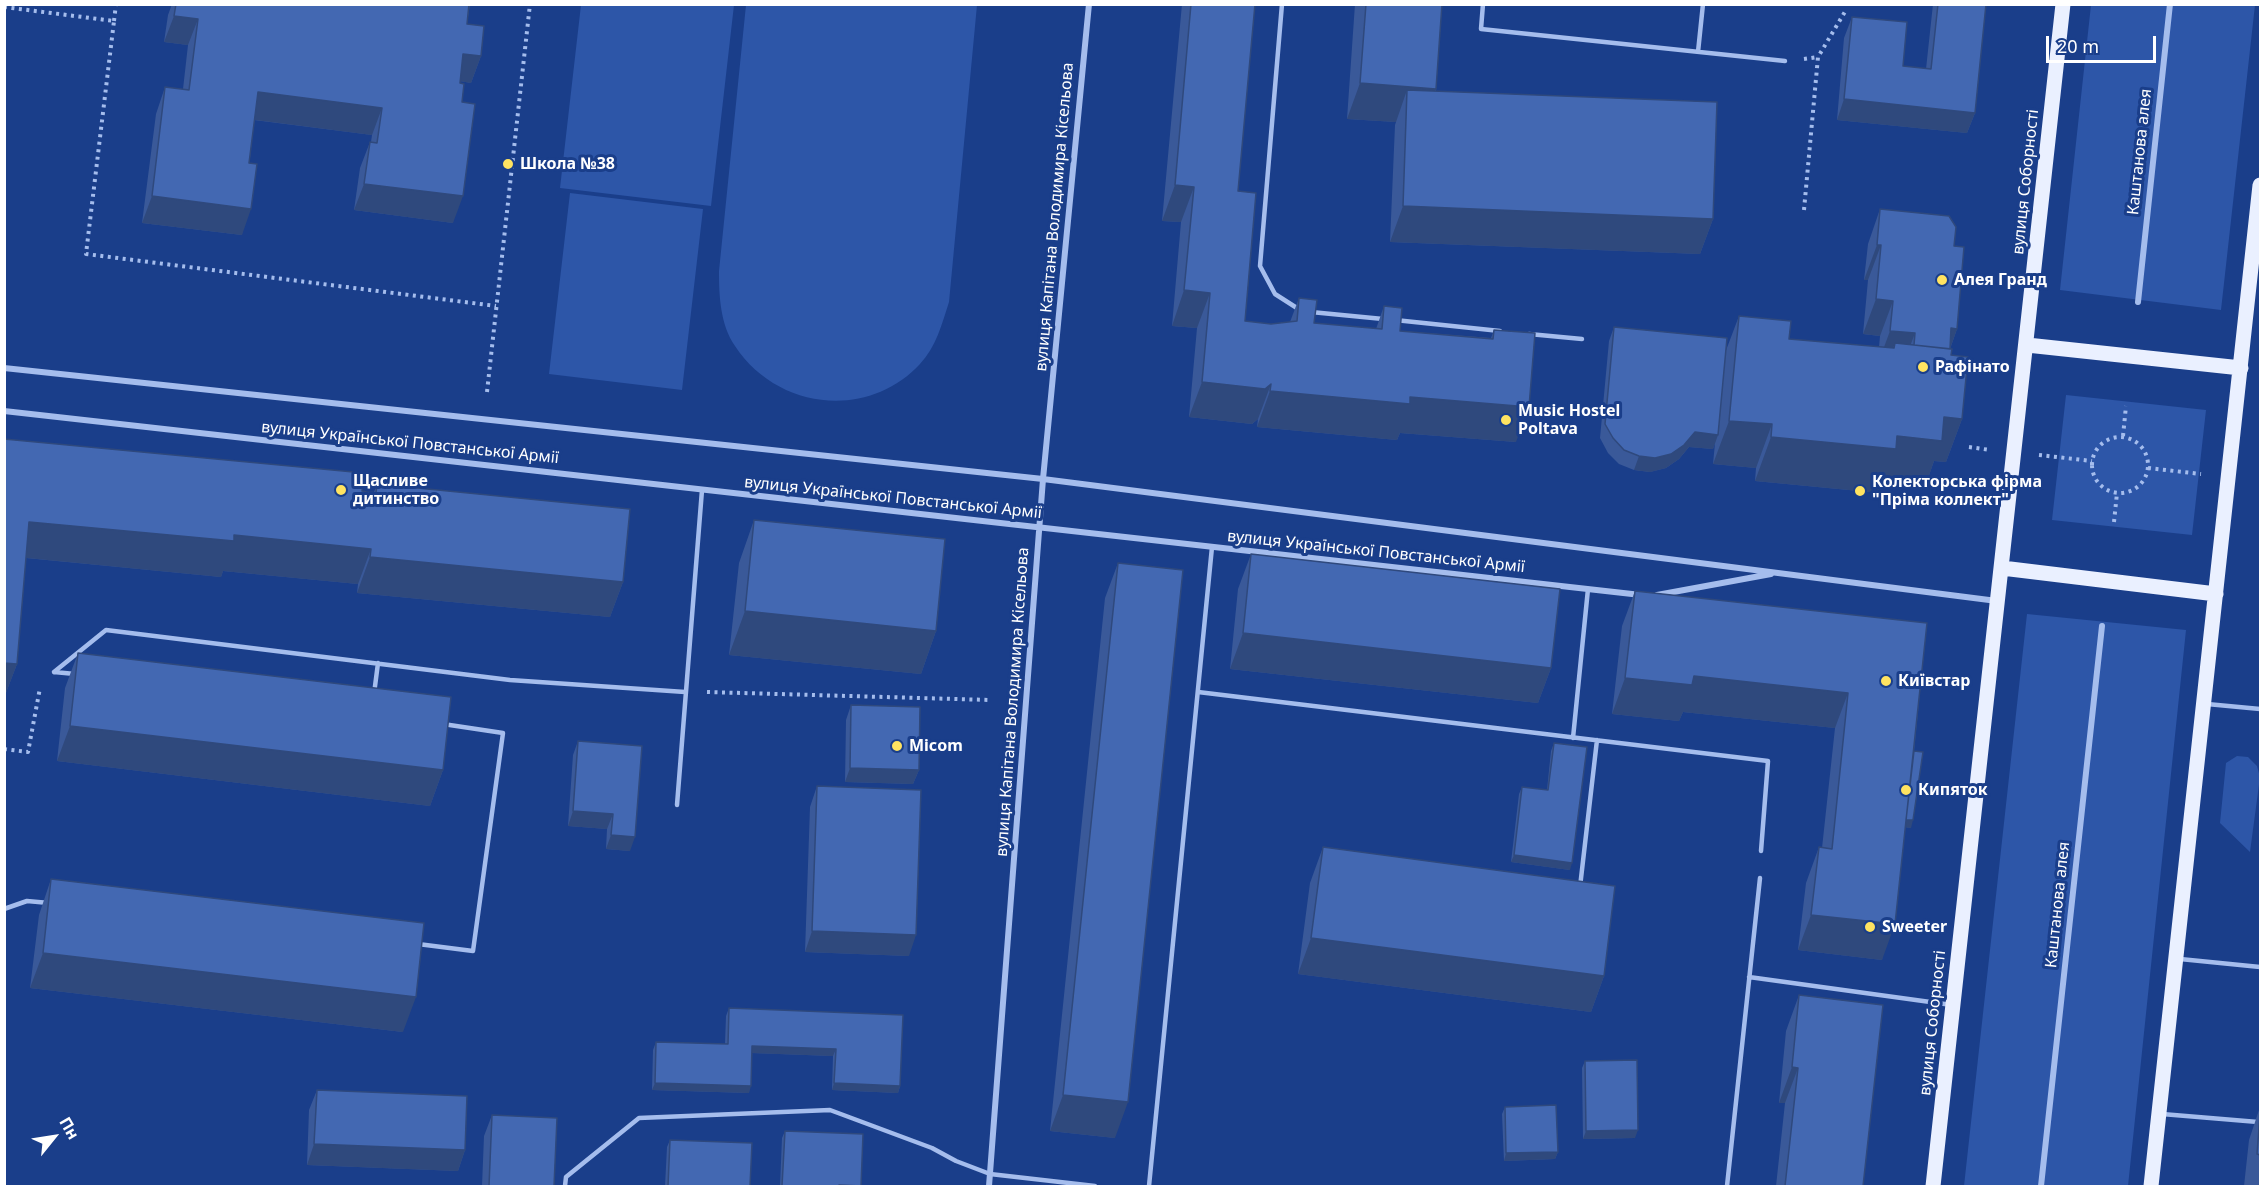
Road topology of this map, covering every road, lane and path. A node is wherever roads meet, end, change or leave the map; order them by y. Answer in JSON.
{"nodes":[{"id":1,"x":116,"y":4,"type":"edge"},
{"id":2,"x":530,"y":4,"type":"edge"},
{"id":3,"x":1089,"y":4,"type":"edge"},
{"id":4,"x":1282,"y":4,"type":"edge"},
{"id":5,"x":1483,"y":4,"type":"edge"},
{"id":6,"x":1703,"y":4,"type":"edge"},
{"id":7,"x":2063,"y":4,"type":"edge"},
{"id":8,"x":2170,"y":4,"type":"edge"},
{"id":9,"x":4,"y":7,"type":"edge"},
{"id":10,"x":1846,"y":10,"type":"dead end"},
{"id":11,"x":114,"y":21,"type":"junction"},
{"id":12,"x":1698,"y":52,"type":"junction"},
{"id":13,"x":1785,"y":61,"type":"dead end"},
{"id":14,"x":2260,"y":185,"type":"edge"},
{"id":15,"x":1804,"y":210,"type":"dead end"},
{"id":16,"x":2258,"y":222,"type":"edge"},
{"id":17,"x":2138,"y":302,"type":"dead end"},
{"id":18,"x":496,"y":306,"type":"junction"},
{"id":19,"x":1501,"y":331,"type":"edge"},
{"id":20,"x":1525,"y":333,"type":"edge"},
{"id":21,"x":1582,"y":339,"type":"dead end"},
{"id":22,"x":2027,"y":345,"type":"junction"},
{"id":23,"x":4,"y":368,"type":"edge"},
{"id":24,"x":2241,"y":368,"type":"junction"},
{"id":25,"x":487,"y":392,"type":"dead end"},
{"id":26,"x":2126,"y":406,"type":"dead end"},
{"id":27,"x":4,"y":411,"type":"edge"},
{"id":28,"x":2123,"y":436,"type":"junction"},
{"id":29,"x":2148,"y":468,"type":"junction"},
{"id":30,"x":2201,"y":474,"type":"dead end"},
{"id":31,"x":1043,"y":479,"type":"junction"},
{"id":32,"x":702,"y":490,"type":"junction"},
{"id":33,"x":2117,"y":493,"type":"junction"},
{"id":34,"x":2114,"y":522,"type":"dead end"},
{"id":35,"x":1040,"y":528,"type":"junction"},
{"id":36,"x":1212,"y":547,"type":"junction"},
{"id":37,"x":2002,"y":568,"type":"junction"},
{"id":38,"x":1777,"y":573,"type":"junction"},
{"id":39,"x":1588,"y":589,"type":"junction"},
{"id":40,"x":2216,"y":594,"type":"junction"},
{"id":41,"x":1998,"y":602,"type":"junction"},
{"id":42,"x":2102,"y":626,"type":"dead end"},
{"id":43,"x":378,"y":663,"type":"junction"},
{"id":44,"x":54,"y":672,"type":"junction"},
{"id":45,"x":77,"y":675,"type":"edge"},
{"id":46,"x":685,"y":692,"type":"junction"},
{"id":47,"x":1198,"y":692,"type":"junction"},
{"id":48,"x":991,"y":700,"type":"dead end"},
{"id":49,"x":2204,"y":703,"type":"junction"},
{"id":50,"x":373,"y":704,"type":"edge"},
{"id":51,"x":2260,"y":709,"type":"edge"},
{"id":52,"x":438,"y":724,"type":"edge"},
{"id":53,"x":1574,"y":738,"type":"junction"},
{"id":54,"x":1597,"y":740,"type":"junction"},
{"id":55,"x":4,"y":749,"type":"edge"},
{"id":56,"x":677,"y":805,"type":"dead end"},
{"id":57,"x":1761,"y":851,"type":"dead end"},
{"id":58,"x":1760,"y":878,"type":"dead end"},
{"id":59,"x":1579,"y":899,"type":"edge"},
{"id":60,"x":50,"y":904,"type":"edge"},
{"id":61,"x":4,"y":909,"type":"edge"},
{"id":62,"x":415,"y":944,"type":"edge"},
{"id":63,"x":2176,"y":958,"type":"junction"},
{"id":64,"x":2260,"y":967,"type":"edge"},
{"id":65,"x":1749,"y":977,"type":"junction"},
{"id":66,"x":1953,"y":1005,"type":"junction"},
{"id":67,"x":2159,"y":1114,"type":"junction"},
{"id":68,"x":2258,"y":1122,"type":"edge"},
{"id":69,"x":990,"y":1174,"type":"junction"},
{"id":70,"x":565,"y":1186,"type":"edge"},
{"id":71,"x":989,"y":1186,"type":"edge"},
{"id":72,"x":1095,"y":1186,"type":"edge"},
{"id":73,"x":1149,"y":1186,"type":"edge"},
{"id":74,"x":1727,"y":1186,"type":"edge"},
{"id":75,"x":1933,"y":1186,"type":"edge"},
{"id":76,"x":2041,"y":1186,"type":"edge"},
{"id":77,"x":2151,"y":1186,"type":"edge"}],
"edges":[{"from":1,"to":11,"type":"path"},
{"from":2,"to":18,"type":"path"},
{"from":3,"to":31,"type":"street","name":"вулиця Капітана Володимира Кісельова"},
{"from":4,"to":19,"type":"lane"},
{"from":5,"to":12,"type":"lane"},
{"from":6,"to":12,"type":"lane"},
{"from":7,"to":22,"type":"main road","name":"вулиця Соборності"},
{"from":8,"to":17,"type":"street","name":"Каштанова алея"},
{"from":9,"to":11,"type":"path"},
{"from":10,"to":15,"type":"path"},
{"from":11,"to":18,"type":"path"},
{"from":12,"to":13,"type":"lane"},
{"from":14,"to":16,"type":"main road"},
{"from":16,"to":24,"type":"main road"},
{"from":18,"to":25,"type":"path"},
{"from":20,"to":21,"type":"lane"},
{"from":22,"to":24,"type":"main road"},
{"from":22,"to":37,"type":"main road","name":"вулиця Соборності"},
{"from":23,"to":31,"type":"street","name":"вулиця Української Повстанської Армії"},
{"from":24,"to":40,"type":"main road"},
{"from":26,"to":28,"type":"path"},
{"from":27,"to":32,"type":"street","name":"вулиця Української Повстанської Армії"},
{"from":28,"to":29,"type":"path"},
{"from":28,"to":33,"type":"path"},
{"from":29,"to":30,"type":"path"},
{"from":29,"to":33,"type":"path"},
{"from":31,"to":35,"type":"street","name":"вулиця Капітана Володимира Кісельова"},
{"from":31,"to":38,"type":"street","name":"вулиця Української Повстанської Армії"},
{"from":32,"to":35,"type":"street","name":"вулиця Української Повстанської Армії"},
{"from":32,"to":46,"type":"lane"},
{"from":33,"to":34,"type":"path"},
{"from":35,"to":36,"type":"street","name":"вулиця Української Повстанської Армії"},
{"from":35,"to":69,"type":"street","name":"вулиця Капітана Володимира Кісельова"},
{"from":36,"to":39,"type":"street","name":"вулиця Української Повстанської Армії"},
{"from":36,"to":47,"type":"lane"},
{"from":37,"to":40,"type":"main road"},
{"from":37,"to":41,"type":"main road","name":"вулиця Соборності"},
{"from":38,"to":39,"type":"street","name":"вулиця Української Повстанської Армії"},
{"from":38,"to":41,"type":"street","name":"вулиця Української Повстанської Армії"},
{"from":39,"to":53,"type":"lane"},
{"from":40,"to":49,"type":"main road"},
{"from":41,"to":66,"type":"main road","name":"вулиця Соборності"},
{"from":42,"to":76,"type":"street","name":"Каштанова алея"},
{"from":43,"to":44,"type":"lane"},
{"from":43,"to":46,"type":"lane"},
{"from":43,"to":50,"type":"lane"},
{"from":44,"to":45,"type":"lane"},
{"from":44,"to":55,"type":"path"},
{"from":46,"to":48,"type":"path"},
{"from":46,"to":56,"type":"lane"},
{"from":47,"to":53,"type":"lane"},
{"from":47,"to":73,"type":"lane"},
{"from":49,"to":51,"type":"lane"},
{"from":49,"to":63,"type":"main road"},
{"from":52,"to":62,"type":"lane"},
{"from":53,"to":54,"type":"lane"},
{"from":54,"to":57,"type":"lane"},
{"from":54,"to":59,"type":"lane"},
{"from":58,"to":65,"type":"lane"},
{"from":60,"to":61,"type":"lane"},
{"from":63,"to":64,"type":"lane"},
{"from":63,"to":67,"type":"main road"},
{"from":65,"to":66,"type":"lane"},
{"from":65,"to":74,"type":"lane"},
{"from":66,"to":75,"type":"main road","name":"вулиця Соборності"},
{"from":67,"to":68,"type":"lane"},
{"from":67,"to":77,"type":"main road"},
{"from":69,"to":70,"type":"lane"},
{"from":69,"to":71,"type":"street","name":"вулиця Капітана Володимира Кісельова"},
{"from":69,"to":72,"type":"lane"}]}
